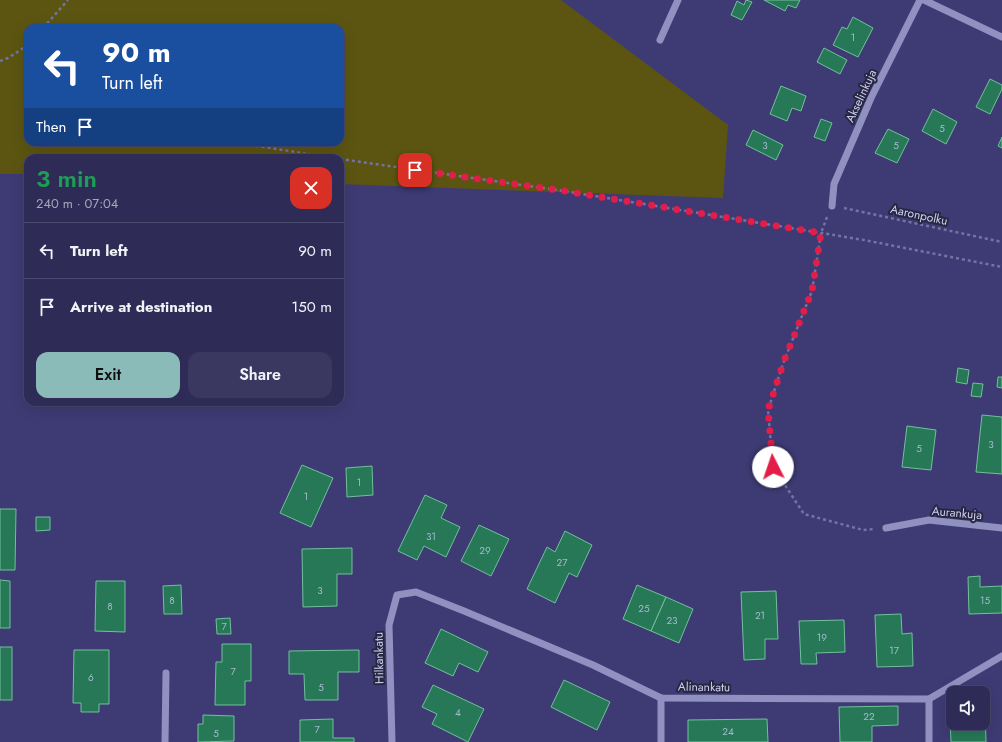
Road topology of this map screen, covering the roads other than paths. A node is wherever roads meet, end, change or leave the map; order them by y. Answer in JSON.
{"nodes":[{"id":1,"x":678,"y":0,"type":"edge"},
{"id":2,"x":920,"y":0,"type":"edge"},
{"id":3,"x":924,"y":0,"type":"edge"},
{"id":4,"x":1002,"y":37,"type":"edge"},
{"id":5,"x":660,"y":40,"type":"dead end"},
{"id":6,"x":832,"y":206,"type":"road end"},
{"id":7,"x":886,"y":528,"type":"road end"},
{"id":8,"x":1002,"y":528,"type":"edge"},
{"id":9,"x":416,"y":592,"type":"joint"},
{"id":10,"x":1002,"y":656,"type":"edge"},
{"id":11,"x":166,"y":673,"type":"dead end"},
{"id":12,"x":661,"y":698,"type":"junction"},
{"id":13,"x":929,"y":698,"type":"junction"},
{"id":14,"x":165,"y":742,"type":"edge"},
{"id":15,"x":392,"y":742,"type":"edge"},
{"id":16,"x":661,"y":742,"type":"edge"},
{"id":17,"x":929,"y":742,"type":"edge"}],
"edges":[{"from":1,"to":5,"type":"street"},
{"from":2,"to":6,"type":"street","name":"Akselinkuja"},
{"from":3,"to":4,"type":"street"},
{"from":7,"to":8,"type":"street","name":"Aurankuja"},
{"from":9,"to":12,"type":"street","name":"Alinankatu"},
{"from":9,"to":15,"type":"street","name":"Hilkankatu"},
{"from":10,"to":13,"type":"street","name":"Alinankatu"},
{"from":11,"to":14,"type":"street"},
{"from":12,"to":13,"type":"street","name":"Alinankatu"},
{"from":12,"to":16,"type":"street"},
{"from":13,"to":17,"type":"street"}]}
